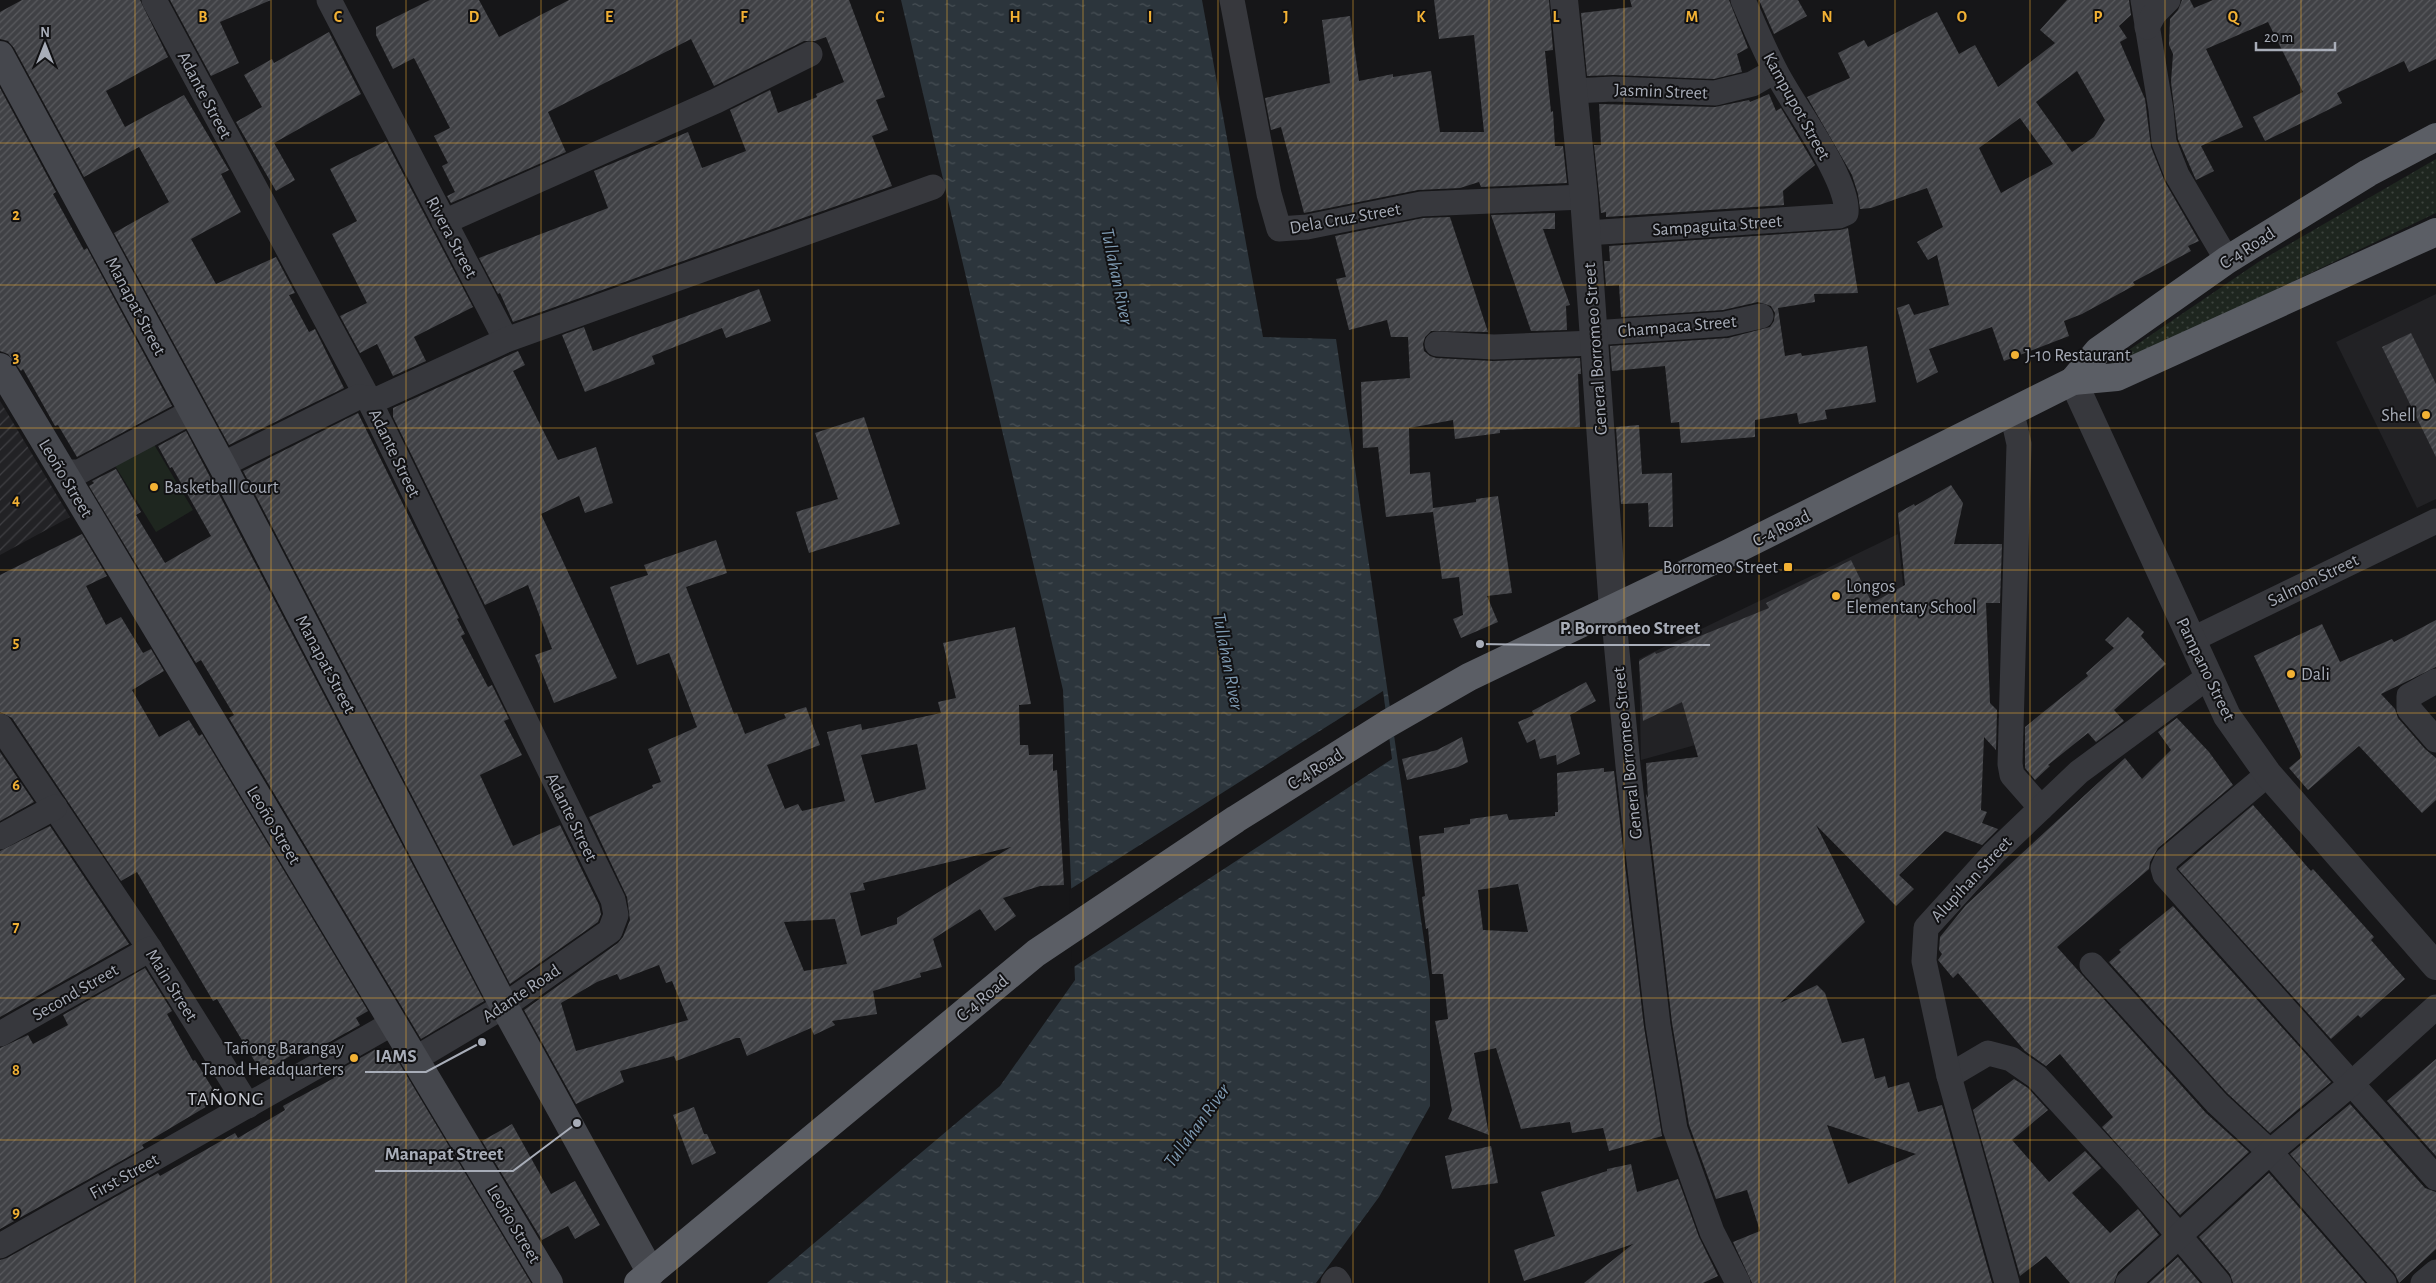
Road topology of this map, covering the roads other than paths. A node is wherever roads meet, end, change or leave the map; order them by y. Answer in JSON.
{"nodes":[{"id":1,"x":154,"y":0,"type":"edge"},
{"id":2,"x":329,"y":0,"type":"edge"},
{"id":3,"x":1232,"y":0,"type":"edge"},
{"id":4,"x":1564,"y":0,"type":"edge"},
{"id":5,"x":1743,"y":0,"type":"edge"},
{"id":6,"x":2143,"y":0,"type":"edge"},
{"id":7,"x":2168,"y":0,"type":"edge"},
{"id":8,"x":2147,"y":27,"type":"junction"},
{"id":9,"x":810,"y":54,"type":"dead end"},
{"id":10,"x":0,"y":55,"type":"edge"},
{"id":11,"x":1775,"y":71,"type":"junction"},
{"id":12,"x":1573,"y":91,"type":"junction"},
{"id":13,"x":2436,"y":137,"type":"edge"},
{"id":14,"x":933,"y":188,"type":"dead end"},
{"id":15,"x":1584,"y":197,"type":"junction"},
{"id":16,"x":1846,"y":213,"type":"joint"},
{"id":17,"x":444,"y":222,"type":"junction"},
{"id":18,"x":2436,"y":232,"type":"edge"},
{"id":19,"x":1586,"y":233,"type":"junction"},
{"id":20,"x":2227,"y":260,"type":"junction"},
{"id":21,"x":1761,"y":316,"type":"dead end"},
{"id":22,"x":1594,"y":338,"type":"junction"},
{"id":23,"x":506,"y":340,"type":"junction"},
{"id":24,"x":1437,"y":344,"type":"dead end"},
{"id":25,"x":0,"y":367,"type":"edge"},
{"id":26,"x":2073,"y":381,"type":"junction"},
{"id":27,"x":368,"y":398,"type":"junction"},
{"id":28,"x":193,"y":411,"type":"junction"},
{"id":29,"x":2012,"y":413,"type":"junction"},
{"id":30,"x":222,"y":465,"type":"junction"},
{"id":31,"x":63,"y":472,"type":"junction"},
{"id":32,"x":2436,"y":521,"type":"edge"},
{"id":33,"x":1613,"y":610,"type":"junction"},
{"id":34,"x":2191,"y":640,"type":"junction"},
{"id":35,"x":2208,"y":677,"type":"junction"},
{"id":36,"x":2436,"y":681,"type":"edge"},
{"id":37,"x":0,"y":726,"type":"edge"},
{"id":38,"x":2436,"y":740,"type":"edge"},
{"id":39,"x":2268,"y":774,"type":"junction"},
{"id":40,"x":55,"y":807,"type":"junction"},
{"id":41,"x":2041,"y":808,"type":"junction"},
{"id":42,"x":0,"y":837,"type":"edge"},
{"id":43,"x":616,"y":915,"type":"joint"},
{"id":44,"x":150,"y":949,"type":"junction"},
{"id":45,"x":2092,"y":965,"type":"dead end"},
{"id":46,"x":2436,"y":966,"type":"edge"},
{"id":47,"x":504,"y":1006,"type":"junction"},
{"id":48,"x":2436,"y":1007,"type":"edge"},
{"id":49,"x":393,"y":1022,"type":"junction"},
{"id":50,"x":0,"y":1034,"type":"edge"},
{"id":51,"x":415,"y":1059,"type":"junction"},
{"id":52,"x":1949,"y":1076,"type":"junction"},
{"id":53,"x":2351,"y":1084,"type":"junction"},
{"id":54,"x":248,"y":1106,"type":"junction"},
{"id":55,"x":2270,"y":1152,"type":"junction"},
{"id":56,"x":2436,"y":1178,"type":"edge"},
{"id":57,"x":2179,"y":1238,"type":"junction"},
{"id":58,"x":0,"y":1246,"type":"edge"},
{"id":59,"x":2436,"y":1272,"type":"edge"},
{"id":60,"x":644,"y":1278,"type":"edge"},
{"id":61,"x":549,"y":1283,"type":"edge"},
{"id":62,"x":1738,"y":1283,"type":"edge"},
{"id":63,"x":2007,"y":1283,"type":"edge"},
{"id":64,"x":2128,"y":1283,"type":"edge"},
{"id":65,"x":2219,"y":1283,"type":"edge"},
{"id":66,"x":2384,"y":1283,"type":"edge"},
{"id":67,"x":2424,"y":1283,"type":"edge"}],
"edges":[{"from":1,"to":27,"type":"street","name":"Adante Street"},
{"from":2,"to":17,"type":"street","name":"Rivera Street"},
{"from":3,"to":15,"type":"street","name":"Dela Cruz Street"},
{"from":4,"to":12,"type":"street","name":"General Borromeo Street"},
{"from":5,"to":11,"type":"street","name":"Kampupot Street"},
{"from":6,"to":8,"type":"street"},
{"from":7,"to":8,"type":"street"},
{"from":8,"to":20,"type":"street"},
{"from":9,"to":17,"type":"street"},
{"from":10,"to":28,"type":"main road","name":"Manapat Street"},
{"from":11,"to":12,"type":"street","name":"Jasmin Street"},
{"from":11,"to":16,"type":"street","name":"Kampupot Street"},
{"from":12,"to":15,"type":"street","name":"General Borromeo Street"},
{"from":13,"to":20,"type":"highway","name":"C-4 Road"},
{"from":14,"to":23,"type":"street"},
{"from":15,"to":19,"type":"street","name":"General Borromeo Street"},
{"from":16,"to":19,"type":"street","name":"Sampaguita Street"},
{"from":17,"to":23,"type":"street","name":"Rivera Street"},
{"from":18,"to":26,"type":"highway","name":"C-4 Road"},
{"from":19,"to":22,"type":"street","name":"General Borromeo Street"},
{"from":20,"to":26,"type":"highway","name":"C-4 Road"},
{"from":21,"to":22,"type":"street","name":"Champaca Street"},
{"from":22,"to":24,"type":"street","name":"Champaca Street"},
{"from":22,"to":33,"type":"street","name":"General Borromeo Street"},
{"from":23,"to":27,"type":"street"},
{"from":25,"to":31,"type":"main road","name":"Leoño Street"},
{"from":26,"to":29,"type":"highway","name":"C-4 Road"},
{"from":26,"to":34,"type":"street","name":"Pampano Street"},
{"from":27,"to":30,"type":"street"},
{"from":27,"to":43,"type":"street","name":"Adante Street"},
{"from":28,"to":30,"type":"main road","name":"Manapat Street"},
{"from":28,"to":31,"type":"street"},
{"from":29,"to":33,"type":"highway","name":"C-4 Road"},
{"from":29,"to":41,"type":"street"},
{"from":30,"to":47,"type":"main road","name":"Manapat Street"},
{"from":31,"to":49,"type":"main road","name":"Leoño Street"},
{"from":32,"to":34,"type":"street","name":"Salmon Street"},
{"from":33,"to":60,"type":"highway","name":"C-4 Road"},
{"from":33,"to":62,"type":"street","name":"General Borromeo Street"},
{"from":34,"to":35,"type":"street","name":"Pampano Street"},
{"from":35,"to":39,"type":"street","name":"Pampano Street"},
{"from":35,"to":41,"type":"street","name":"Alupihan Street"},
{"from":36,"to":38,"type":"street"},
{"from":37,"to":40,"type":"street","name":"Main Street"},
{"from":39,"to":46,"type":"street","name":"Pampano Street"},
{"from":39,"to":53,"type":"street"},
{"from":40,"to":42,"type":"street"},
{"from":40,"to":44,"type":"street","name":"Main Street"},
{"from":41,"to":52,"type":"street","name":"Alupihan Street"},
{"from":43,"to":47,"type":"street","name":"Adante Road"},
{"from":44,"to":50,"type":"street","name":"Second Street"},
{"from":44,"to":54,"type":"street","name":"Main Street"},
{"from":45,"to":55,"type":"street"},
{"from":47,"to":51,"type":"street","name":"Adante Road"},
{"from":47,"to":60,"type":"main road","name":"Manapat Street"},
{"from":48,"to":53,"type":"street"},
{"from":49,"to":51,"type":"main road","name":"Leoño Street"},
{"from":49,"to":54,"type":"street"},
{"from":51,"to":61,"type":"main road","name":"Leoño Street"},
{"from":52,"to":57,"type":"street"},
{"from":52,"to":63,"type":"street","name":"Alupihan Street"},
{"from":53,"to":55,"type":"street"},
{"from":53,"to":56,"type":"street"},
{"from":54,"to":58,"type":"street","name":"First Street"},
{"from":55,"to":57,"type":"street"},
{"from":55,"to":66,"type":"street"},
{"from":57,"to":64,"type":"street"},
{"from":57,"to":65,"type":"street"},
{"from":59,"to":67,"type":"street"}]}
